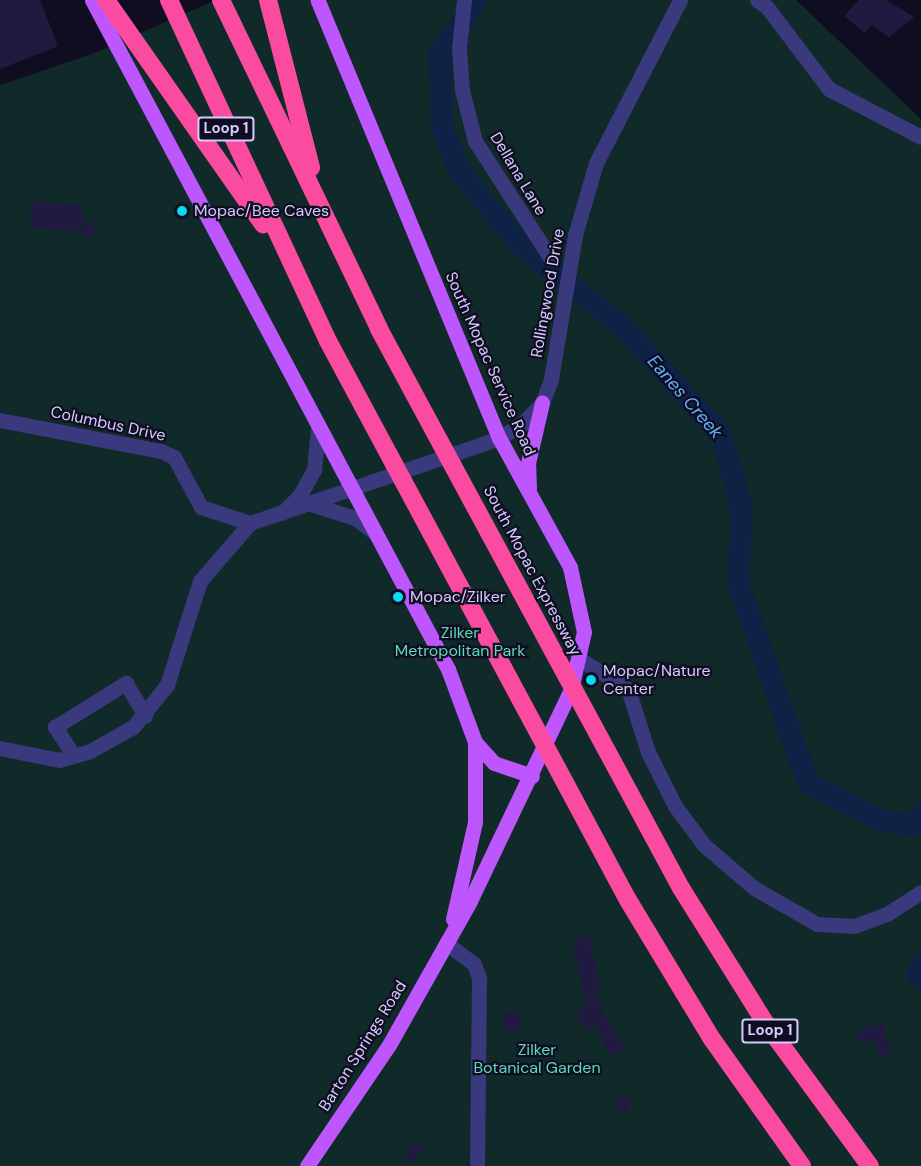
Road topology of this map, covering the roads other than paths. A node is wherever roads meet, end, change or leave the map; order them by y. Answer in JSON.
{"nodes":[{"id":1,"x":92,"y":0,"type":"edge"},
{"id":2,"x":106,"y":0,"type":"edge"},
{"id":3,"x":169,"y":0,"type":"edge"},
{"id":4,"x":220,"y":0,"type":"edge"},
{"id":5,"x":268,"y":0,"type":"edge"},
{"id":6,"x":318,"y":0,"type":"edge"},
{"id":7,"x":464,"y":0,"type":"edge"},
{"id":8,"x":680,"y":0,"type":"edge"},
{"id":9,"x":757,"y":0,"type":"edge"},
{"id":10,"x":921,"y":137,"type":"edge"},
{"id":11,"x":320,"y":202,"type":"junction"},
{"id":12,"x":549,"y":256,"type":"dead end"},
{"id":13,"x":288,"y":257,"type":"junction"},
{"id":14,"x":542,"y":403,"type":"junction"},
{"id":15,"x":0,"y":420,"type":"edge"},
{"id":16,"x":318,"y":428,"type":"junction"},
{"id":17,"x":499,"y":438,"type":"junction"},
{"id":18,"x":352,"y":488,"type":"junction"},
{"id":19,"x":529,"y":491,"type":"junction"},
{"id":20,"x":311,"y":504,"type":"junction"},
{"id":21,"x":279,"y":516,"type":"junction"},
{"id":22,"x":250,"y":522,"type":"junction"},
{"id":23,"x":375,"y":533,"type":"junction"},
{"id":24,"x":581,"y":660,"type":"junction"},
{"id":25,"x":145,"y":716,"type":"junction"},
{"id":26,"x":475,"y":742,"type":"junction"},
{"id":27,"x":0,"y":748,"type":"edge"},
{"id":28,"x":74,"y":756,"type":"junction"},
{"id":29,"x":532,"y":776,"type":"junction"},
{"id":30,"x":921,"y":892,"type":"edge"},
{"id":31,"x":446,"y":943,"type":"junction"},
{"id":32,"x":307,"y":1166,"type":"edge"},
{"id":33,"x":477,"y":1166,"type":"edge"},
{"id":34,"x":802,"y":1166,"type":"edge"},
{"id":35,"x":870,"y":1166,"type":"edge"}],
"edges":[{"from":1,"to":16,"type":"main road"},
{"from":2,"to":13,"type":"highway"},
{"from":3,"to":13,"type":"highway","number":"Loop 1"},
{"from":4,"to":11,"type":"highway","name":"South Mopac Expressway","number":"Loop 1"},
{"from":5,"to":11,"type":"highway"},
{"from":6,"to":17,"type":"main road","name":"South Mopac Service Road"},
{"from":7,"to":12,"type":"street","name":"Dellana Lane"},
{"from":8,"to":14,"type":"street","name":"Rollingwood Drive"},
{"from":9,"to":10,"type":"street"},
{"from":11,"to":35,"type":"highway","name":"South Mopac Expressway","number":"Loop 1","bridge":true},
{"from":13,"to":34,"type":"highway","number":"Loop 1","bridge":true},
{"from":14,"to":17,"type":"street"},
{"from":14,"to":19,"type":"main road"},
{"from":15,"to":22,"type":"street","name":"Columbus Drive"},
{"from":16,"to":18,"type":"main road"},
{"from":16,"to":21,"type":"street"},
{"from":17,"to":18,"type":"street"},
{"from":17,"to":19,"type":"main road","name":"South Mopac Service Road"},
{"from":18,"to":20,"type":"street"},
{"from":18,"to":23,"type":"main road"},
{"from":19,"to":24,"type":"main road","name":"South Mopac Service Road"},
{"from":20,"to":21,"type":"street"},
{"from":20,"to":23,"type":"street"},
{"from":21,"to":22,"type":"street"},
{"from":22,"to":25,"type":"street"},
{"from":23,"to":26,"type":"main road"},
{"from":24,"to":29,"type":"main road","name":"South Mopac Service Road"},
{"from":24,"to":30,"type":"street"},
{"from":25,"to":28,"type":"street"},
{"from":25,"to":28,"type":"street"},
{"from":26,"to":29,"type":"main road"},
{"from":26,"to":31,"type":"main road","name":"Barton Springs Road"},
{"from":27,"to":28,"type":"street"},
{"from":29,"to":31,"type":"main road","name":"Barton Springs Road"},
{"from":31,"to":32,"type":"main road","name":"Barton Springs Road"},
{"from":31,"to":33,"type":"street"}]}
